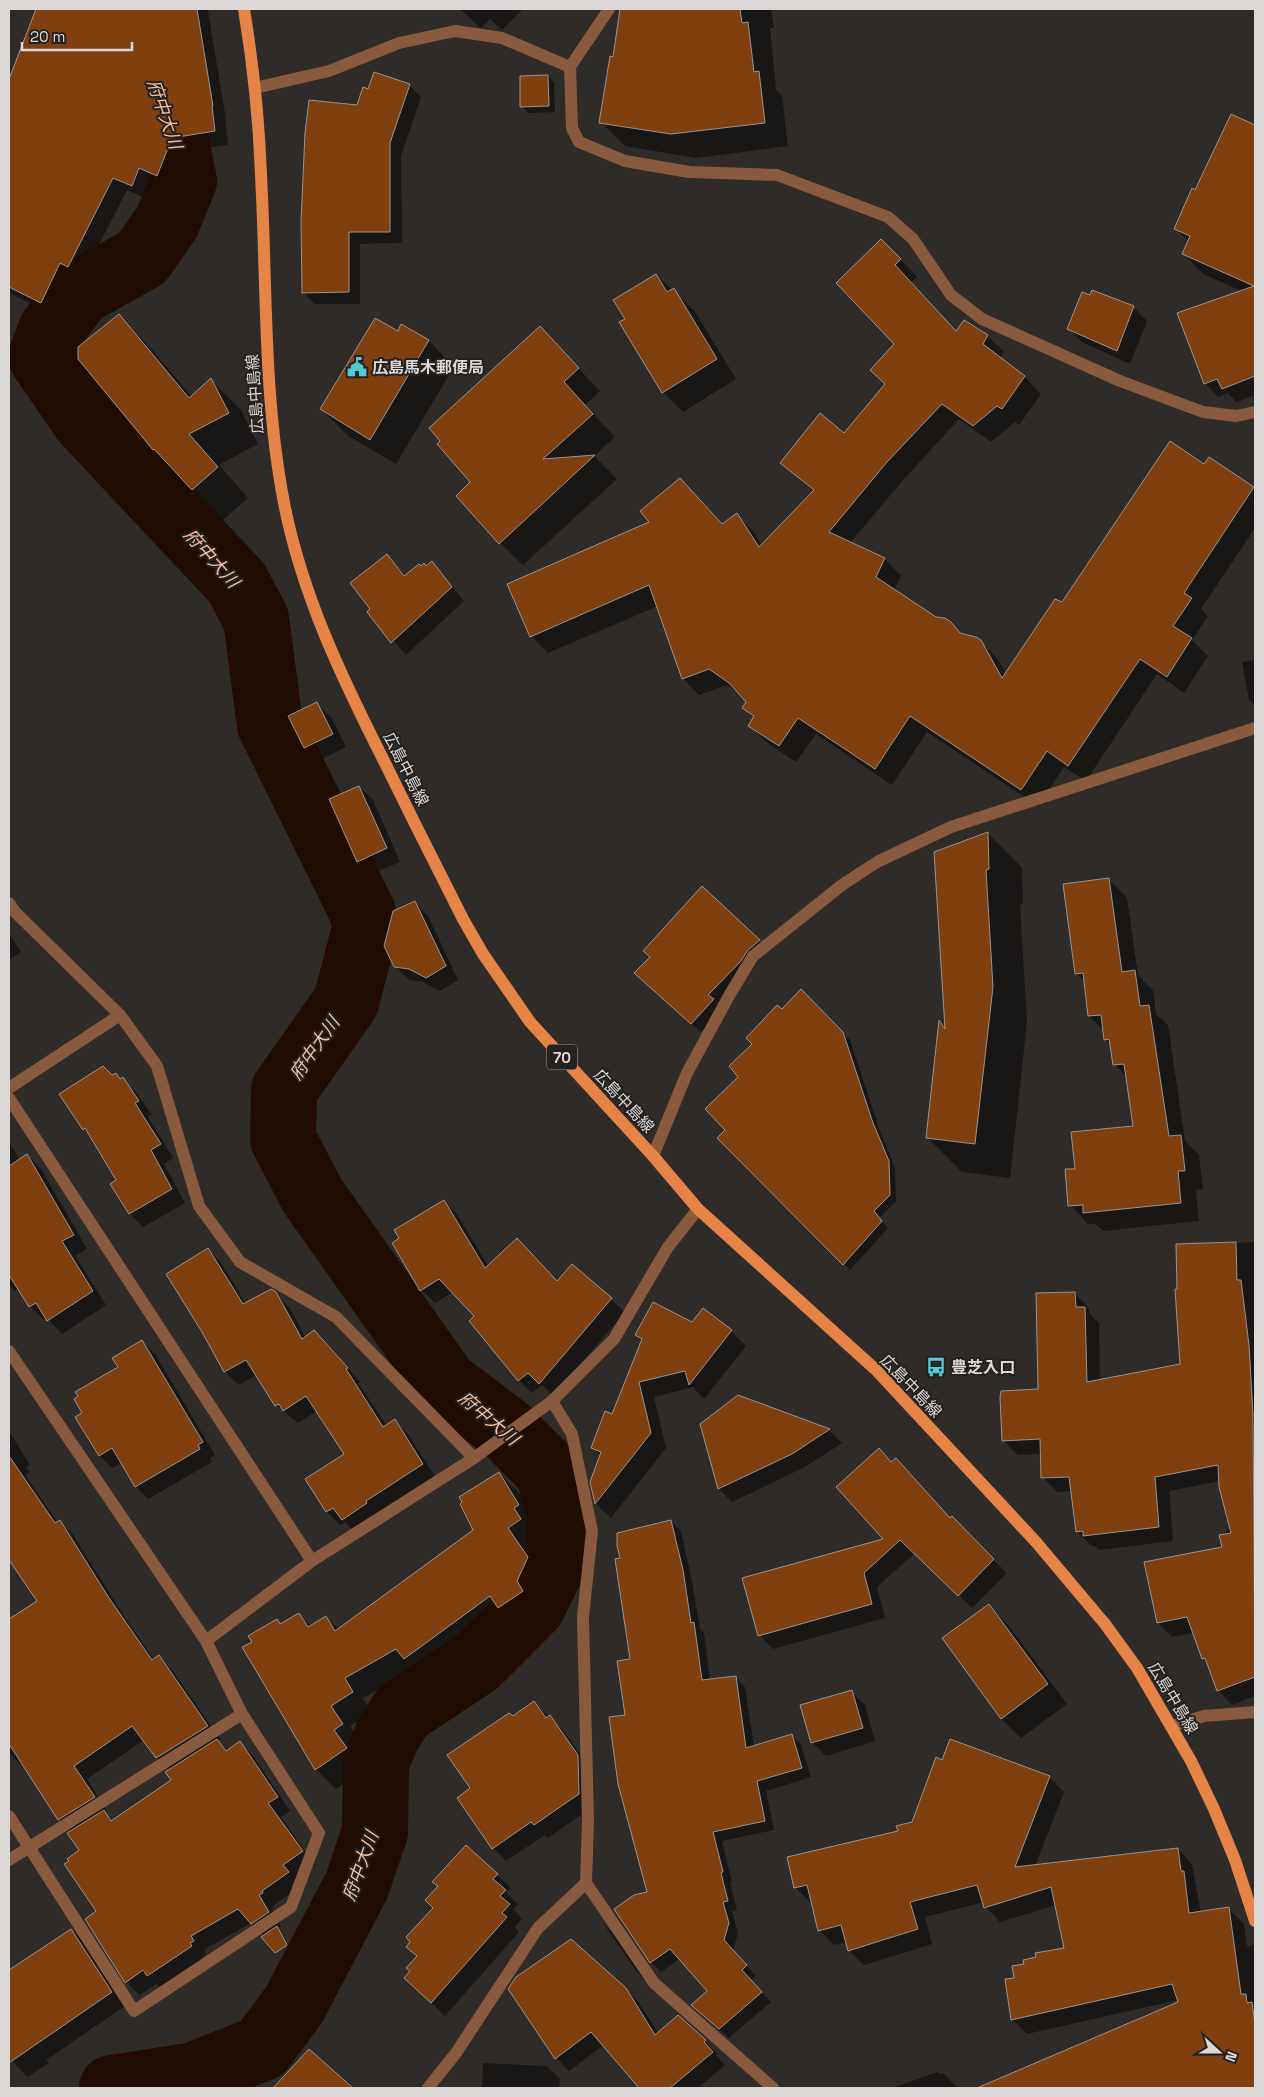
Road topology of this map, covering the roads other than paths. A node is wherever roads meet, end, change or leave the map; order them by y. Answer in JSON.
{"nodes":[{"id":1,"x":244,"y":9,"type":"edge"},
{"id":2,"x":608,"y":9,"type":"edge"},
{"id":3,"x":570,"y":66,"type":"junction"},
{"id":4,"x":255,"y":88,"type":"junction"},
{"id":5,"x":1255,"y":412,"type":"edge"},
{"id":6,"x":1255,"y":728,"type":"edge"},
{"id":7,"x":9,"y":903,"type":"edge"},
{"id":8,"x":120,"y":1015,"type":"junction"},
{"id":9,"x":9,"y":1088,"type":"edge"},
{"id":10,"x":9,"y":1098,"type":"edge"},
{"id":11,"x":653,"y":1156,"type":"junction"},
{"id":12,"x":698,"y":1209,"type":"junction"},
{"id":13,"x":9,"y":1351,"type":"edge"},
{"id":14,"x":552,"y":1401,"type":"junction"},
{"id":15,"x":474,"y":1458,"type":"junction"},
{"id":16,"x":312,"y":1561,"type":"junction"},
{"id":17,"x":206,"y":1641,"type":"junction"},
{"id":18,"x":1255,"y":1712,"type":"edge"},
{"id":19,"x":242,"y":1714,"type":"junction"},
{"id":20,"x":1172,"y":1726,"type":"junction"},
{"id":21,"x":9,"y":1816,"type":"edge"},
{"id":22,"x":29,"y":1848,"type":"junction"},
{"id":23,"x":9,"y":1860,"type":"edge"},
{"id":24,"x":586,"y":1883,"type":"junction"},
{"id":25,"x":1255,"y":1921,"type":"edge"},
{"id":26,"x":428,"y":2088,"type":"edge"},
{"id":27,"x":772,"y":2088,"type":"edge"}],
"edges":[{"from":1,"to":4,"type":"main road","name":"広島中島線","number":"70"},
{"from":2,"to":3,"type":"street"},
{"from":3,"to":4,"type":"street"},
{"from":3,"to":5,"type":"street"},
{"from":4,"to":11,"type":"main road","name":"広島中島線","number":"70"},
{"from":6,"to":11,"type":"street"},
{"from":7,"to":8,"type":"street"},
{"from":8,"to":9,"type":"street"},
{"from":8,"to":15,"type":"street"},
{"from":10,"to":16,"type":"street"},
{"from":11,"to":12,"type":"main road","name":"広島中島線","number":"70"},
{"from":12,"to":14,"type":"street"},
{"from":12,"to":20,"type":"main road","name":"広島中島線","number":"70"},
{"from":13,"to":17,"type":"street"},
{"from":14,"to":15,"type":"street"},
{"from":14,"to":24,"type":"street"},
{"from":15,"to":16,"type":"street"},
{"from":16,"to":17,"type":"street"},
{"from":17,"to":19,"type":"street"},
{"from":18,"to":20,"type":"street"},
{"from":19,"to":22,"type":"street"},
{"from":19,"to":22,"type":"street"},
{"from":20,"to":25,"type":"main road","name":"広島中島線","number":"70"},
{"from":21,"to":22,"type":"street"},
{"from":22,"to":23,"type":"street"},
{"from":24,"to":26,"type":"street"},
{"from":24,"to":27,"type":"street"}]}
